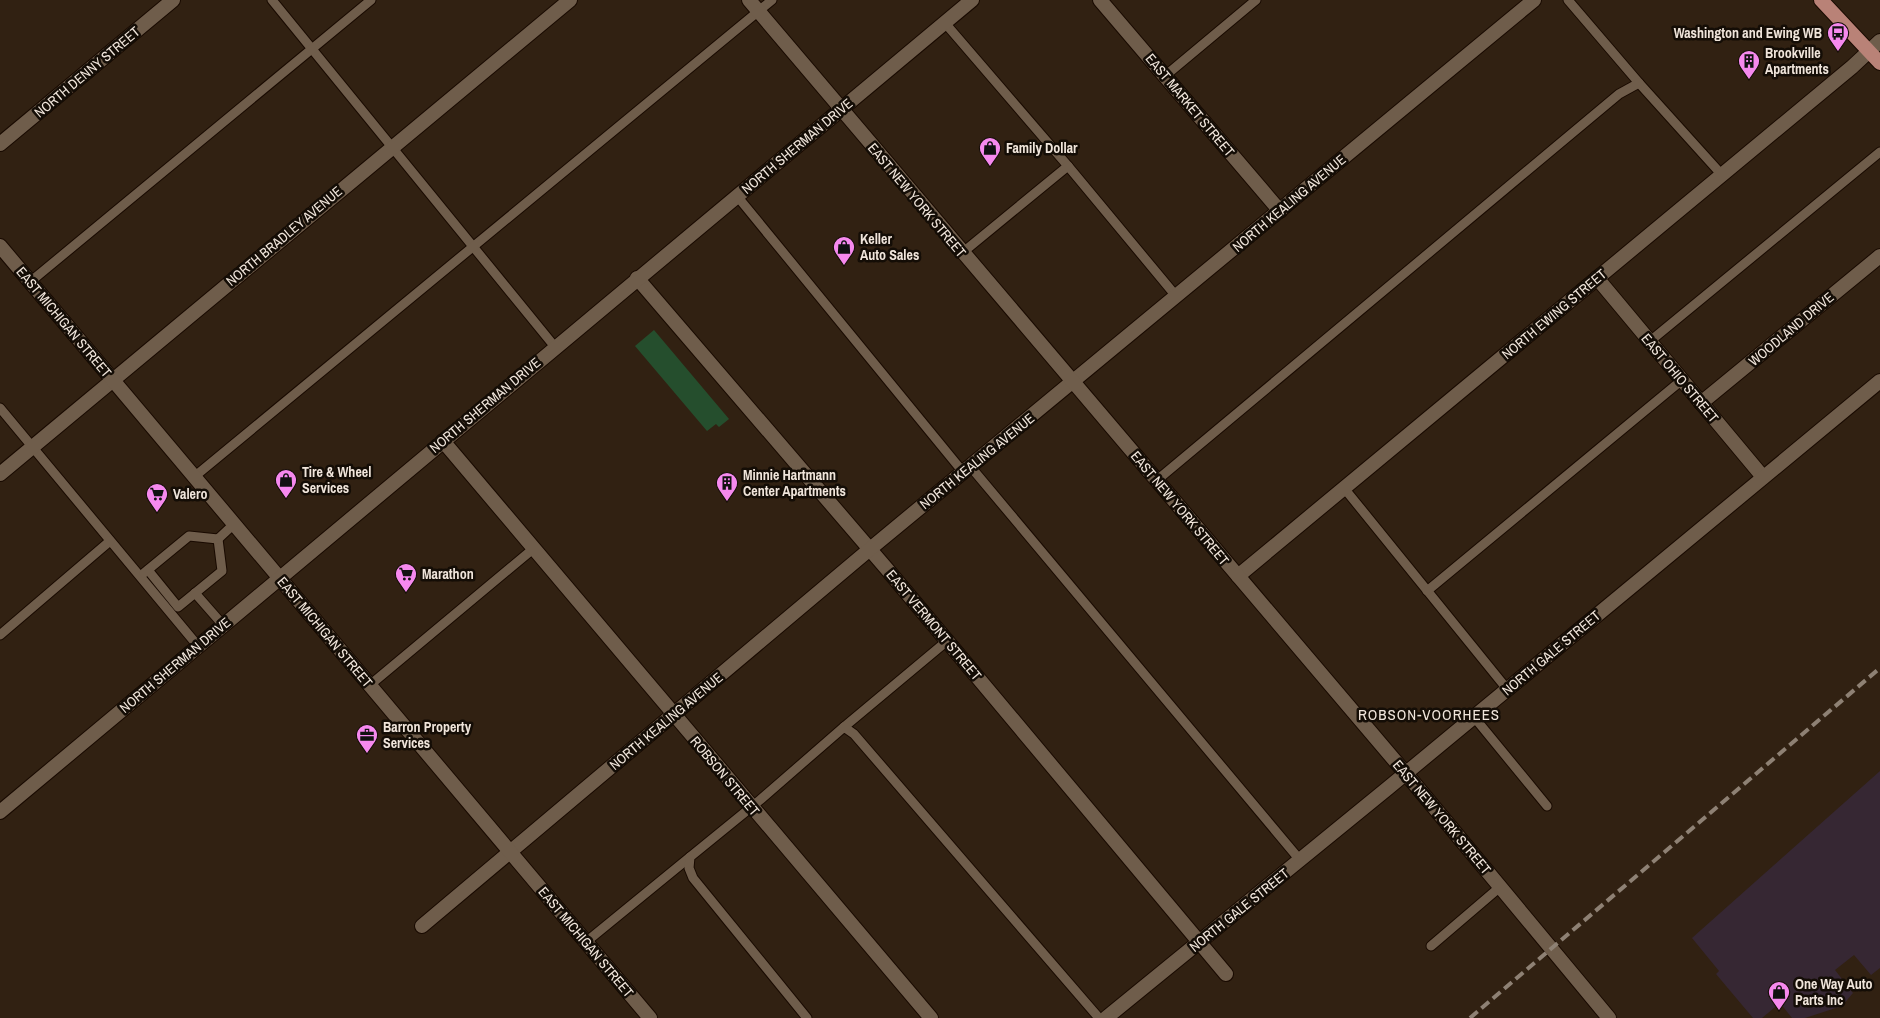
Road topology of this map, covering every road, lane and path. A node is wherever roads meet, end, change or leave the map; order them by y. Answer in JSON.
{"nodes":[{"id":1,"x":173,"y":0,"type":"edge"},
{"id":2,"x":272,"y":0,"type":"edge"},
{"id":3,"x":371,"y":0,"type":"edge"},
{"id":4,"x":570,"y":0,"type":"edge"},
{"id":5,"x":749,"y":0,"type":"edge"},
{"id":6,"x":772,"y":0,"type":"edge"},
{"id":7,"x":972,"y":0,"type":"edge"},
{"id":8,"x":1100,"y":0,"type":"edge"},
{"id":9,"x":1256,"y":0,"type":"edge"},
{"id":10,"x":1534,"y":0,"type":"edge"},
{"id":11,"x":1568,"y":0,"type":"edge"},
{"id":12,"x":1821,"y":0,"type":"edge"},
{"id":13,"x":758,"y":11,"type":"junction"},
{"id":14,"x":945,"y":23,"type":"junction"},
{"id":15,"x":1880,"y":41,"type":"edge"},
{"id":16,"x":312,"y":49,"type":"junction"},
{"id":17,"x":1869,"y":52,"type":"junction"},
{"id":18,"x":1880,"y":63,"type":"edge"},
{"id":19,"x":1165,"y":76,"type":"junction"},
{"id":20,"x":1639,"y":83,"type":"junction"},
{"id":21,"x":840,"y":110,"type":"junction"},
{"id":22,"x":0,"y":144,"type":"edge"},
{"id":23,"x":391,"y":148,"type":"junction"},
{"id":24,"x":1880,"y":152,"type":"edge"},
{"id":25,"x":1068,"y":166,"type":"junction"},
{"id":26,"x":1722,"y":174,"type":"junction"},
{"id":27,"x":737,"y":196,"type":"junction"},
{"id":28,"x":1280,"y":210,"type":"junction"},
{"id":29,"x":0,"y":246,"type":"edge"},
{"id":30,"x":472,"y":246,"type":"junction"},
{"id":31,"x":962,"y":253,"type":"junction"},
{"id":32,"x":1880,"y":256,"type":"edge"},
{"id":33,"x":637,"y":278,"type":"junction"},
{"id":34,"x":1597,"y":278,"type":"junction"},
{"id":35,"x":30,"y":282,"type":"junction"},
{"id":36,"x":1176,"y":296,"type":"junction"},
{"id":37,"x":1649,"y":342,"type":"junction"},
{"id":38,"x":555,"y":347,"type":"junction"},
{"id":39,"x":112,"y":380,"type":"junction"},
{"id":40,"x":1682,"y":380,"type":"junction"},
{"id":41,"x":1880,"y":381,"type":"edge"},
{"id":42,"x":1072,"y":382,"type":"junction"},
{"id":43,"x":1701,"y":403,"type":"junction"},
{"id":44,"x":0,"y":408,"type":"edge"},
{"id":45,"x":443,"y":441,"type":"junction"},
{"id":46,"x":32,"y":447,"type":"junction"},
{"id":47,"x":967,"y":469,"type":"junction"},
{"id":48,"x":0,"y":474,"type":"edge"},
{"id":49,"x":194,"y":477,"type":"junction"},
{"id":50,"x":1763,"y":477,"type":"junction"},
{"id":51,"x":1156,"y":481,"type":"junction"},
{"id":52,"x":1344,"y":488,"type":"junction"},
{"id":53,"x":234,"y":524,"type":"junction"},
{"id":54,"x":218,"y":539,"type":"junction"},
{"id":55,"x":110,"y":541,"type":"junction"},
{"id":56,"x":533,"y":549,"type":"junction"},
{"id":57,"x":870,"y":550,"type":"junction"},
{"id":58,"x":148,"y":570,"type":"junction"},
{"id":59,"x":1238,"y":576,"type":"junction"},
{"id":60,"x":140,"y":577,"type":"junction"},
{"id":61,"x":280,"y":577,"type":"junction"},
{"id":62,"x":1427,"y":590,"type":"junction"},
{"id":63,"x":195,"y":594,"type":"junction"},
{"id":64,"x":174,"y":610,"type":"junction"},
{"id":65,"x":223,"y":625,"type":"junction"},
{"id":66,"x":0,"y":635,"type":"edge"},
{"id":67,"x":947,"y":640,"type":"junction"},
{"id":68,"x":198,"y":646,"type":"junction"},
{"id":69,"x":370,"y":685,"type":"junction"},
{"id":70,"x":1507,"y":689,"type":"junction"},
{"id":71,"x":673,"y":715,"type":"junction"},
{"id":72,"x":1474,"y":717,"type":"junction"},
{"id":73,"x":844,"y":727,"type":"junction"},
{"id":74,"x":1406,"y":774,"type":"junction"},
{"id":75,"x":1547,"y":806,"type":"dead end"},
{"id":76,"x":751,"y":807,"type":"junction"},
{"id":77,"x":0,"y":812,"type":"edge"},
{"id":78,"x":511,"y":852,"type":"junction"},
{"id":79,"x":690,"y":857,"type":"junction"},
{"id":80,"x":1300,"y":860,"type":"junction"},
{"id":81,"x":1500,"y":887,"type":"junction"},
{"id":82,"x":422,"y":926,"type":"dead end"},
{"id":83,"x":1200,"y":941,"type":"junction"},
{"id":84,"x":586,"y":942,"type":"junction"},
{"id":85,"x":1430,"y":946,"type":"dead end"},
{"id":86,"x":1226,"y":974,"type":"dead end"},
{"id":87,"x":650,"y":1018,"type":"edge"},
{"id":88,"x":807,"y":1018,"type":"edge"},
{"id":89,"x":931,"y":1018,"type":"edge"},
{"id":90,"x":1099,"y":1018,"type":"edge"},
{"id":91,"x":1106,"y":1018,"type":"edge"},
{"id":92,"x":1609,"y":1018,"type":"edge"}],
"edges":[{"from":1,"to":22,"type":"street","name":"NORTH DENNY STREET"},
{"from":2,"to":16,"type":"lane"},
{"from":3,"to":16,"type":"lane"},
{"from":4,"to":23,"type":"street","name":"NORTH BRADLEY AVENUE"},
{"from":5,"to":13,"type":"street","name":"EAST NEW YORK STREET"},
{"from":6,"to":13,"type":"lane"},
{"from":7,"to":14,"type":"street","name":"NORTH SHERMAN DRIVE"},
{"from":8,"to":19,"type":"street","name":"EAST MARKET STREET"},
{"from":9,"to":19,"type":"lane"},
{"from":10,"to":28,"type":"street","name":"NORTH KEALING AVENUE"},
{"from":11,"to":20,"type":"lane"},
{"from":12,"to":17,"type":"main road"},
{"from":13,"to":21,"type":"street","name":"EAST NEW YORK STREET"},
{"from":13,"to":30,"type":"lane"},
{"from":14,"to":21,"type":"street","name":"NORTH SHERMAN DRIVE"},
{"from":14,"to":25,"type":"lane"},
{"from":15,"to":17,"type":"street","name":"NORTH EWING STREET"},
{"from":16,"to":23,"type":"lane"},
{"from":16,"to":35,"type":"lane"},
{"from":17,"to":18,"type":"main road"},
{"from":17,"to":26,"type":"street","name":"NORTH EWING STREET"},
{"from":19,"to":28,"type":"street","name":"EAST MARKET STREET"},
{"from":20,"to":26,"type":"lane"},
{"from":20,"to":51,"type":"lane"},
{"from":21,"to":27,"type":"street","name":"NORTH SHERMAN DRIVE"},
{"from":21,"to":31,"type":"street","name":"EAST NEW YORK STREET"},
{"from":23,"to":30,"type":"lane"},
{"from":23,"to":39,"type":"street","name":"NORTH BRADLEY AVENUE"},
{"from":24,"to":37,"type":"lane"},
{"from":25,"to":31,"type":"lane"},
{"from":25,"to":36,"type":"lane"},
{"from":26,"to":34,"type":"street","name":"NORTH EWING STREET"},
{"from":27,"to":33,"type":"street","name":"NORTH SHERMAN DRIVE"},
{"from":27,"to":47,"type":"lane"},
{"from":28,"to":36,"type":"street","name":"NORTH KEALING AVENUE"},
{"from":29,"to":35,"type":"street","name":"EAST MICHIGAN STREET"},
{"from":30,"to":38,"type":"lane"},
{"from":30,"to":49,"type":"lane"},
{"from":31,"to":42,"type":"street","name":"EAST NEW YORK STREET"},
{"from":32,"to":43,"type":"street","name":"WOODLAND DRIVE"},
{"from":33,"to":38,"type":"street","name":"NORTH SHERMAN DRIVE"},
{"from":33,"to":57,"type":"street","name":"EAST VERMONT STREET"},
{"from":34,"to":37,"type":"street","name":"EAST OHIO STREET"},
{"from":34,"to":52,"type":"street","name":"NORTH EWING STREET"},
{"from":35,"to":39,"type":"street","name":"EAST MICHIGAN STREET"},
{"from":36,"to":42,"type":"street","name":"NORTH KEALING AVENUE"},
{"from":37,"to":40,"type":"street","name":"EAST OHIO STREET"},
{"from":38,"to":45,"type":"street","name":"NORTH SHERMAN DRIVE"},
{"from":39,"to":46,"type":"street","name":"NORTH BRADLEY AVENUE"},
{"from":39,"to":49,"type":"street","name":"EAST MICHIGAN STREET"},
{"from":40,"to":43,"type":"street","name":"EAST OHIO STREET"},
{"from":40,"to":62,"type":"lane"},
{"from":41,"to":50,"type":"street","name":"NORTH GALE STREET"},
{"from":42,"to":47,"type":"street","name":"NORTH KEALING AVENUE"},
{"from":42,"to":51,"type":"street","name":"EAST NEW YORK STREET"},
{"from":43,"to":50,"type":"street","name":"EAST OHIO STREET"},
{"from":44,"to":46,"type":"lane"},
{"from":45,"to":56,"type":"street","name":"ROBSON STREET"},
{"from":45,"to":61,"type":"street","name":"NORTH SHERMAN DRIVE"},
{"from":46,"to":48,"type":"street","name":"NORTH BRADLEY AVENUE"},
{"from":46,"to":55,"type":"lane"},
{"from":47,"to":57,"type":"street","name":"NORTH KEALING AVENUE"},
{"from":47,"to":80,"type":"lane"},
{"from":49,"to":53,"type":"street","name":"EAST MICHIGAN STREET"},
{"from":50,"to":70,"type":"street","name":"NORTH GALE STREET"},
{"from":51,"to":59,"type":"street","name":"EAST NEW YORK STREET"},
{"from":52,"to":59,"type":"street","name":"NORTH EWING STREET"},
{"from":52,"to":62,"type":"lane"},
{"from":53,"to":54,"type":"lane"},
{"from":53,"to":61,"type":"street","name":"EAST MICHIGAN STREET"},
{"from":54,"to":58,"type":"lane"},
{"from":54,"to":63,"type":"lane"},
{"from":55,"to":60,"type":"lane"},
{"from":55,"to":66,"type":"lane"},
{"from":56,"to":69,"type":"lane"},
{"from":56,"to":71,"type":"street","name":"ROBSON STREET"},
{"from":57,"to":67,"type":"street","name":"EAST VERMONT STREET"},
{"from":57,"to":71,"type":"street","name":"NORTH KEALING AVENUE"},
{"from":58,"to":60,"type":"lane"},
{"from":58,"to":64,"type":"lane"},
{"from":59,"to":74,"type":"street","name":"EAST NEW YORK STREET"},
{"from":60,"to":64,"type":"lane"},
{"from":61,"to":65,"type":"street","name":"NORTH SHERMAN DRIVE"},
{"from":61,"to":69,"type":"street","name":"EAST MICHIGAN STREET"},
{"from":62,"to":70,"type":"lane"},
{"from":63,"to":64,"type":"lane"},
{"from":63,"to":65,"type":"lane"},
{"from":64,"to":68,"type":"lane"},
{"from":65,"to":68,"type":"street","name":"NORTH SHERMAN DRIVE"},
{"from":67,"to":73,"type":"lane"},
{"from":67,"to":83,"type":"street","name":"EAST VERMONT STREET"},
{"from":68,"to":77,"type":"street","name":"NORTH SHERMAN DRIVE"},
{"from":69,"to":78,"type":"street","name":"EAST MICHIGAN STREET"},
{"from":70,"to":72,"type":"street","name":"NORTH GALE STREET"},
{"from":71,"to":76,"type":"street","name":"ROBSON STREET"},
{"from":71,"to":78,"type":"street","name":"NORTH KEALING AVENUE"},
{"from":72,"to":74,"type":"street","name":"NORTH GALE STREET"},
{"from":72,"to":75,"type":"lane"},
{"from":73,"to":76,"type":"lane"},
{"from":73,"to":90,"type":"lane"},
{"from":74,"to":80,"type":"street","name":"NORTH GALE STREET"},
{"from":74,"to":81,"type":"street","name":"EAST NEW YORK STREET"},
{"from":76,"to":79,"type":"lane"},
{"from":76,"to":89,"type":"street","name":"ROBSON STREET"},
{"from":78,"to":82,"type":"street","name":"NORTH KEALING AVENUE"},
{"from":78,"to":84,"type":"street","name":"EAST MICHIGAN STREET"},
{"from":79,"to":84,"type":"lane"},
{"from":79,"to":88,"type":"lane"},
{"from":80,"to":83,"type":"street","name":"NORTH GALE STREET"},
{"from":81,"to":85,"type":"lane"},
{"from":81,"to":92,"type":"street","name":"EAST NEW YORK STREET"},
{"from":83,"to":86,"type":"street","name":"EAST VERMONT STREET"},
{"from":83,"to":91,"type":"street","name":"NORTH GALE STREET"},
{"from":84,"to":87,"type":"street","name":"EAST MICHIGAN STREET"}]}
